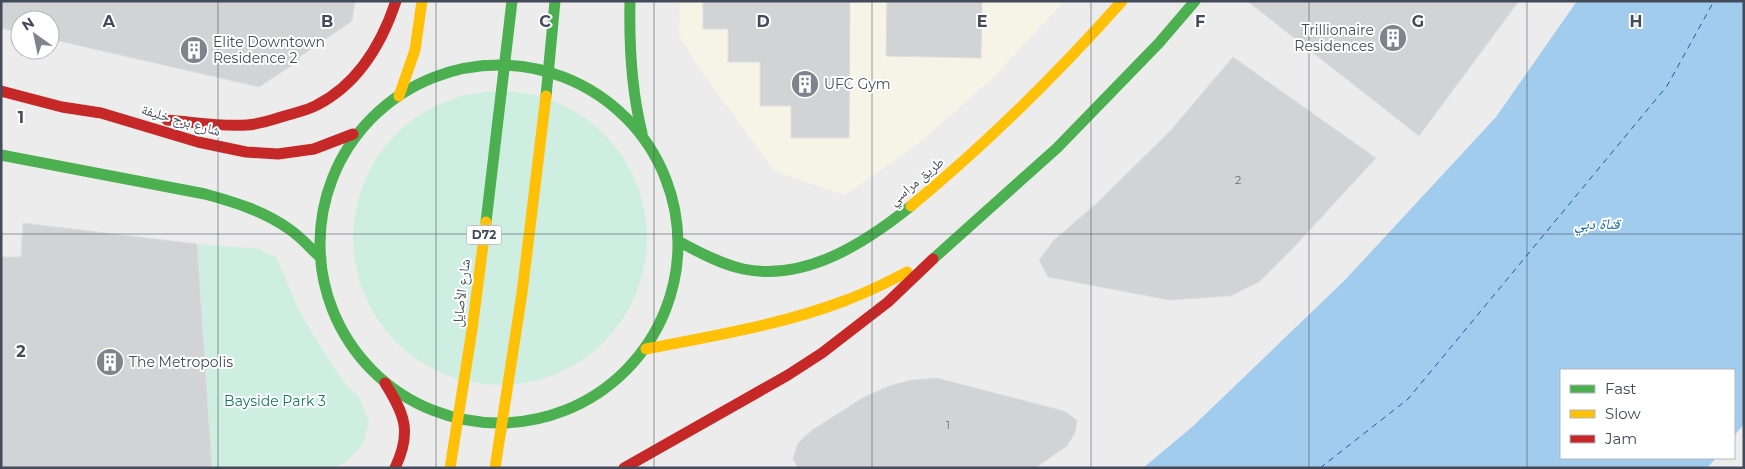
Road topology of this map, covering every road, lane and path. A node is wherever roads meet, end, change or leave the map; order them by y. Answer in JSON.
{"nodes":[{"id":1,"x":396,"y":1,"type":"edge"},
{"id":2,"x":422,"y":1,"type":"edge"},
{"id":3,"x":512,"y":1,"type":"edge"},
{"id":4,"x":555,"y":1,"type":"edge"},
{"id":5,"x":630,"y":1,"type":"edge"},
{"id":6,"x":1122,"y":1,"type":"edge"},
{"id":7,"x":1195,"y":1,"type":"edge"},
{"id":8,"x":1,"y":91,"type":"edge"},
{"id":9,"x":399,"y":96,"type":"junction"},
{"id":10,"x":101,"y":113,"type":"junction"},
{"id":11,"x":642,"y":133,"type":"junction"},
{"id":12,"x":353,"y":134,"type":"junction"},
{"id":13,"x":1,"y":155,"type":"edge"},
{"id":14,"x":680,"y":242,"type":"junction"},
{"id":15,"x":948,"y":245,"type":"junction"},
{"id":16,"x":320,"y":258,"type":"junction"},
{"id":17,"x":646,"y":349,"type":"junction"},
{"id":18,"x":384,"y":382,"type":"junction"},
{"id":19,"x":518,"y":423,"type":"junction"},
{"id":20,"x":491,"y":465,"type":"edge"},
{"id":21,"x":395,"y":468,"type":"edge"},
{"id":22,"x":450,"y":468,"type":"edge"},
{"id":23,"x":624,"y":468,"type":"edge"}],
"edges":[{"from":1,"to":10,"type":"main road"},
{"from":2,"to":9,"type":"main road"},
{"from":3,"to":22,"type":"main road","name":"شارع الأصايل","number":"D72","bridge":true},
{"from":4,"to":20,"type":"main road","bridge":true},
{"from":5,"to":11,"type":"main road"},
{"from":6,"to":14,"type":"main road","name":"طريق مراسي"},
{"from":7,"to":15,"type":"main road"},
{"from":8,"to":10,"type":"main road","name":"شارع برج خليفة"},
{"from":9,"to":11,"type":"main road"},
{"from":9,"to":12,"type":"main road"},
{"from":10,"to":12,"type":"main road","name":"شارع برج خليفة"},
{"from":11,"to":14,"type":"main road"},
{"from":12,"to":16,"type":"main road"},
{"from":13,"to":16,"type":"main road"},
{"from":14,"to":17,"type":"main road"},
{"from":15,"to":17,"type":"main road"},
{"from":15,"to":23,"type":"main road"},
{"from":16,"to":18,"type":"main road"},
{"from":17,"to":19,"type":"main road"},
{"from":18,"to":19,"type":"main road"},
{"from":18,"to":21,"type":"main road"},
{"from":19,"to":20,"type":"main road"}]}
